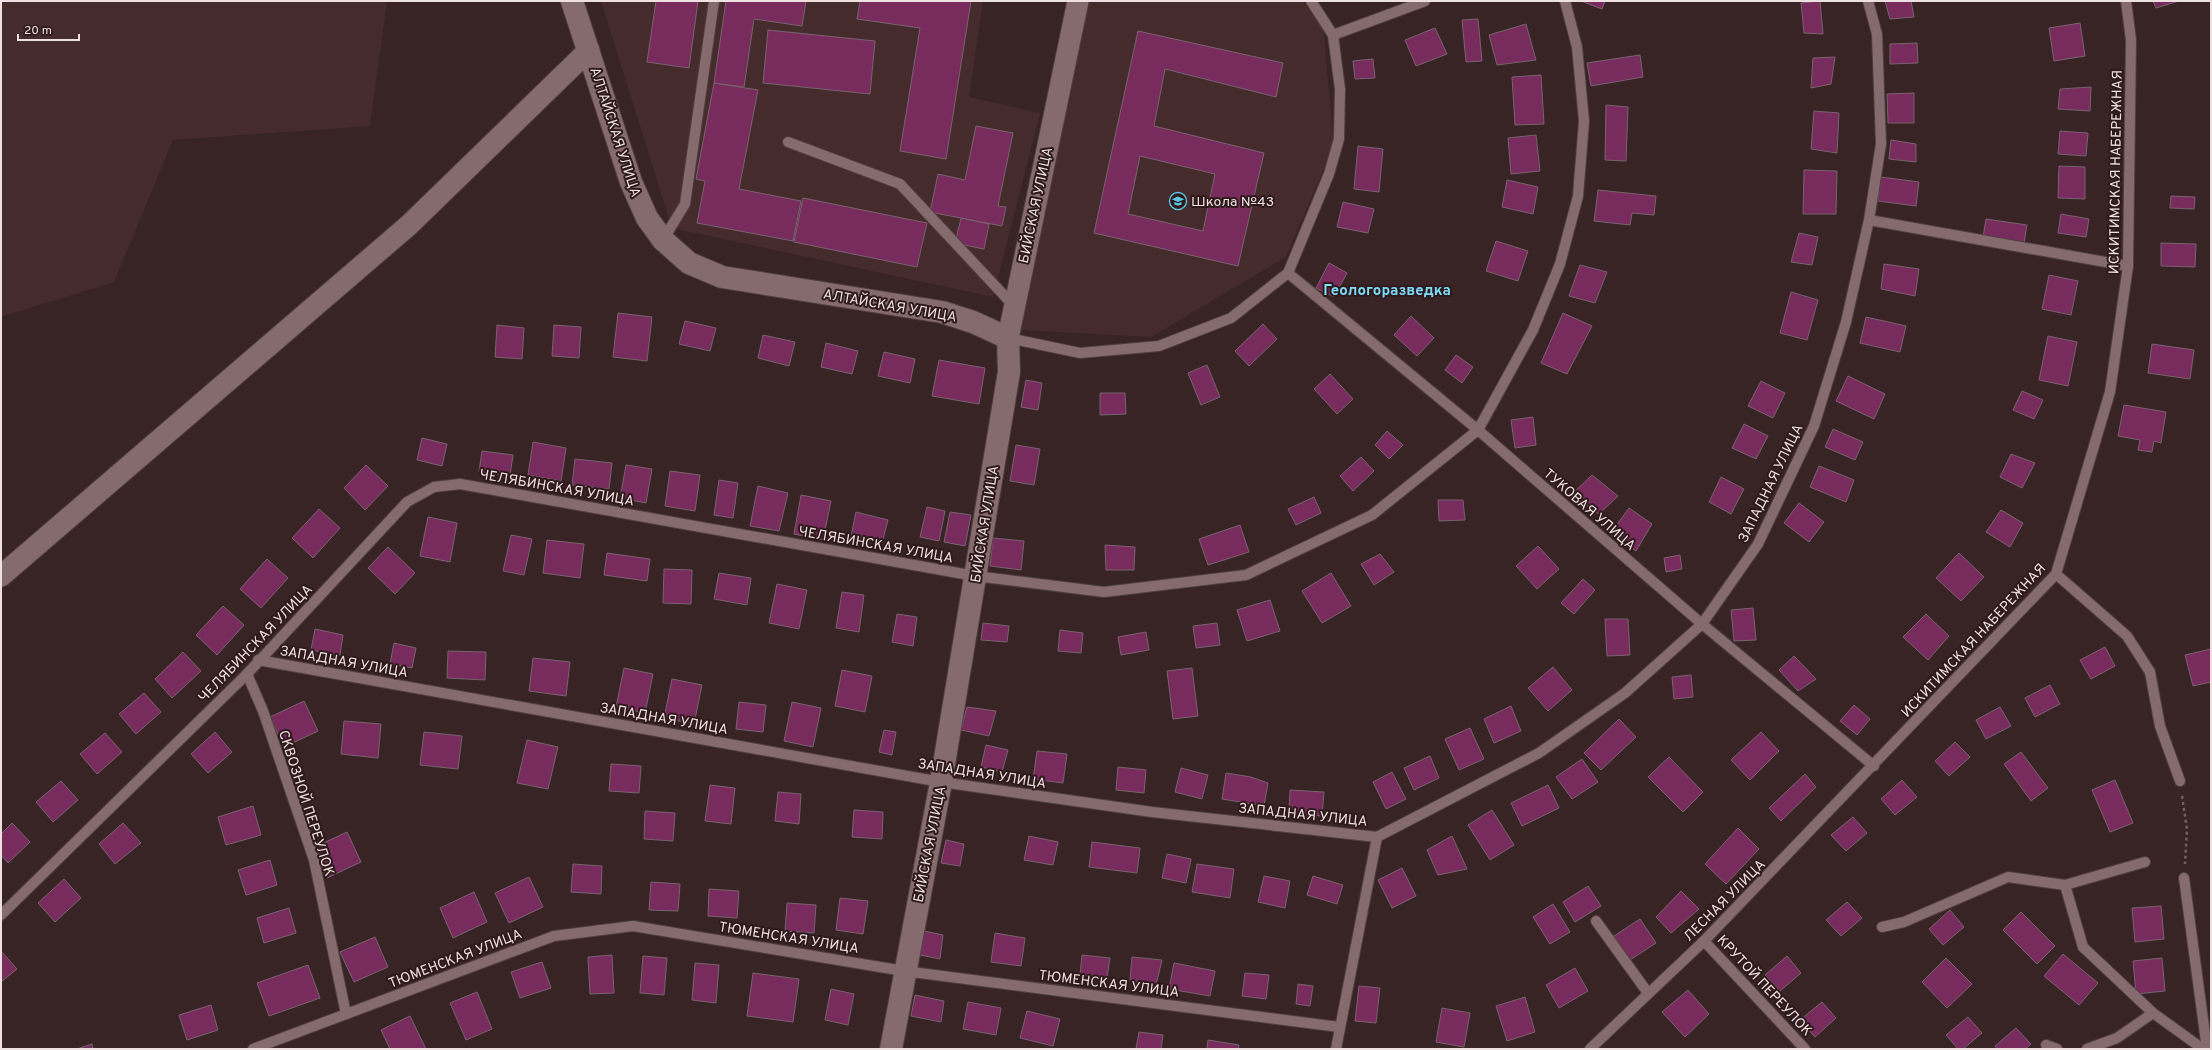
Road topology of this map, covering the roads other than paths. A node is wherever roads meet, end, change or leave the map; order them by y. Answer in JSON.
{"nodes":[{"id":1,"x":572,"y":1,"type":"edge"},
{"id":2,"x":714,"y":1,"type":"edge"},
{"id":3,"x":1078,"y":1,"type":"edge"},
{"id":4,"x":1311,"y":1,"type":"edge"},
{"id":5,"x":1425,"y":1,"type":"edge"},
{"id":6,"x":1565,"y":1,"type":"edge"},
{"id":7,"x":1868,"y":1,"type":"edge"},
{"id":8,"x":2126,"y":1,"type":"edge"},
{"id":9,"x":1333,"y":35,"type":"junction"},
{"id":10,"x":589,"y":50,"type":"junction"},
{"id":11,"x":788,"y":142,"type":"dead end"},
{"id":12,"x":1869,"y":220,"type":"junction"},
{"id":13,"x":663,"y":240,"type":"junction"},
{"id":14,"x":2128,"y":266,"type":"junction"},
{"id":15,"x":1288,"y":272,"type":"junction"},
{"id":16,"x":1013,"y":305,"type":"junction"},
{"id":17,"x":1008,"y":338,"type":"junction"},
{"id":18,"x":1478,"y":430,"type":"junction"},
{"id":19,"x":2056,"y":574,"type":"junction"},
{"id":20,"x":1,"y":576,"type":"edge"},
{"id":21,"x":975,"y":576,"type":"junction"},
{"id":22,"x":1702,"y":624,"type":"junction"},
{"id":23,"x":258,"y":660,"type":"junction"},
{"id":24,"x":247,"y":674,"type":"junction"},
{"id":25,"x":1874,"y":766,"type":"junction"},
{"id":26,"x":2180,"y":781,"type":"road end"},
{"id":27,"x":942,"y":782,"type":"junction"},
{"id":28,"x":1377,"y":837,"type":"junction"},
{"id":29,"x":2145,"y":862,"type":"dead end"},
{"id":30,"x":2184,"y":878,"type":"road end"},
{"id":31,"x":2065,"y":885,"type":"junction"},
{"id":32,"x":1,"y":915,"type":"edge"},
{"id":33,"x":1596,"y":921,"type":"dead end"},
{"id":34,"x":1882,"y":927,"type":"dead end"},
{"id":35,"x":1704,"y":941,"type":"junction"},
{"id":36,"x":904,"y":971,"type":"junction"},
{"id":37,"x":1648,"y":993,"type":"junction"},
{"id":38,"x":2152,"y":1013,"type":"junction"},
{"id":39,"x":346,"y":1014,"type":"junction"},
{"id":40,"x":1339,"y":1027,"type":"junction"},
{"id":41,"x":2046,"y":1045,"type":"dead end"},
{"id":42,"x":253,"y":1049,"type":"edge"},
{"id":43,"x":891,"y":1049,"type":"edge"},
{"id":44,"x":1336,"y":1049,"type":"edge"},
{"id":45,"x":1590,"y":1049,"type":"edge"},
{"id":46,"x":1805,"y":1049,"type":"edge"},
{"id":47,"x":2057,"y":1049,"type":"edge"},
{"id":48,"x":2087,"y":1049,"type":"edge"},
{"id":49,"x":2203,"y":1049,"type":"edge"},
{"id":50,"x":2207,"y":1049,"type":"edge"}],
"edges":[{"from":1,"to":10,"type":"street","name":"АЛТАЙСКАЯ УЛИЦА"},
{"from":2,"to":13,"type":"lane"},
{"from":3,"to":16,"type":"street","name":"БИЙСКАЯ УЛИЦА"},
{"from":4,"to":9,"type":"lane","name":"АЛТАЙСКАЯ УЛИЦА"},
{"from":5,"to":9,"type":"lane"},
{"from":6,"to":18,"type":"lane","name":"ЧЕЛЯБИНСКАЯ УЛИЦА"},
{"from":7,"to":12,"type":"lane","name":"ЗАПАДНАЯ УЛИЦА"},
{"from":8,"to":14,"type":"lane","name":"ИСКИТИМСКАЯ НАБЕРЕЖНАЯ"},
{"from":9,"to":15,"type":"lane","name":"АЛТАЙСКАЯ УЛИЦА"},
{"from":10,"to":13,"type":"street","name":"АЛТАЙСКАЯ УЛИЦА"},
{"from":10,"to":20,"type":"street"},
{"from":11,"to":16,"type":"lane"},
{"from":12,"to":14,"type":"lane"},
{"from":12,"to":22,"type":"lane","name":"ЗАПАДНАЯ УЛИЦА"},
{"from":13,"to":17,"type":"street","name":"АЛТАЙСКАЯ УЛИЦА"},
{"from":14,"to":19,"type":"lane","name":"ИСКИТИМСКАЯ НАБЕРЕЖНАЯ"},
{"from":15,"to":17,"type":"lane","name":"АЛТАЙСКАЯ УЛИЦА"},
{"from":15,"to":18,"type":"lane","name":"ТУКОВАЯ УЛИЦА"},
{"from":16,"to":17,"type":"street","name":"БИЙСКАЯ УЛИЦА"},
{"from":17,"to":21,"type":"street","name":"БИЙСКАЯ УЛИЦА"},
{"from":18,"to":21,"type":"lane","name":"ЧЕЛЯБИНСКАЯ УЛИЦА"},
{"from":18,"to":22,"type":"lane","name":"ТУКОВАЯ УЛИЦА"},
{"from":19,"to":25,"type":"lane","name":"ИСКИТИМСКАЯ НАБЕРЕЖНАЯ"},
{"from":19,"to":26,"type":"lane"},
{"from":21,"to":23,"type":"lane","name":"ЧЕЛЯБИНСКАЯ УЛИЦА"},
{"from":21,"to":27,"type":"street","name":"БИЙСКАЯ УЛИЦА"},
{"from":22,"to":25,"type":"lane","name":"ТУКОВАЯ УЛИЦА"},
{"from":22,"to":28,"type":"lane","name":"ЗАПАДНАЯ УЛИЦА"},
{"from":23,"to":24,"type":"lane","name":"ЧЕЛЯБИНСКАЯ УЛИЦА"},
{"from":23,"to":27,"type":"lane","name":"ЗАПАДНАЯ УЛИЦА"},
{"from":24,"to":32,"type":"lane","name":"ЧЕЛЯБИНСКАЯ УЛИЦА"},
{"from":24,"to":39,"type":"lane","name":"СКВОЗНОЙ ПЕРЕУЛОК"},
{"from":25,"to":35,"type":"lane","name":"ЛЕСНАЯ УЛИЦА"},
{"from":27,"to":28,"type":"lane","name":"ЗАПАДНАЯ УЛИЦА"},
{"from":27,"to":36,"type":"street","name":"БИЙСКАЯ УЛИЦА"},
{"from":28,"to":40,"type":"lane"},
{"from":29,"to":31,"type":"lane"},
{"from":30,"to":50,"type":"lane"},
{"from":31,"to":34,"type":"lane"},
{"from":31,"to":38,"type":"lane"},
{"from":33,"to":37,"type":"lane"},
{"from":35,"to":37,"type":"lane","name":"ЛЕСНАЯ УЛИЦА"},
{"from":35,"to":46,"type":"lane","name":"КРУТОЙ ПЕРЕУЛОК"},
{"from":36,"to":39,"type":"lane","name":"ТЮМЕНСКАЯ УЛИЦА"},
{"from":36,"to":40,"type":"lane","name":"ТЮМЕНСКАЯ УЛИЦА"},
{"from":36,"to":43,"type":"street","name":"БИЙСКАЯ УЛИЦА"},
{"from":37,"to":45,"type":"lane","name":"ЛЕСНАЯ УЛИЦА"},
{"from":38,"to":48,"type":"lane"},
{"from":38,"to":49,"type":"lane"},
{"from":39,"to":42,"type":"lane","name":"ТЮМЕНСКАЯ УЛИЦА"},
{"from":40,"to":44,"type":"lane"},
{"from":41,"to":47,"type":"lane"}]}
